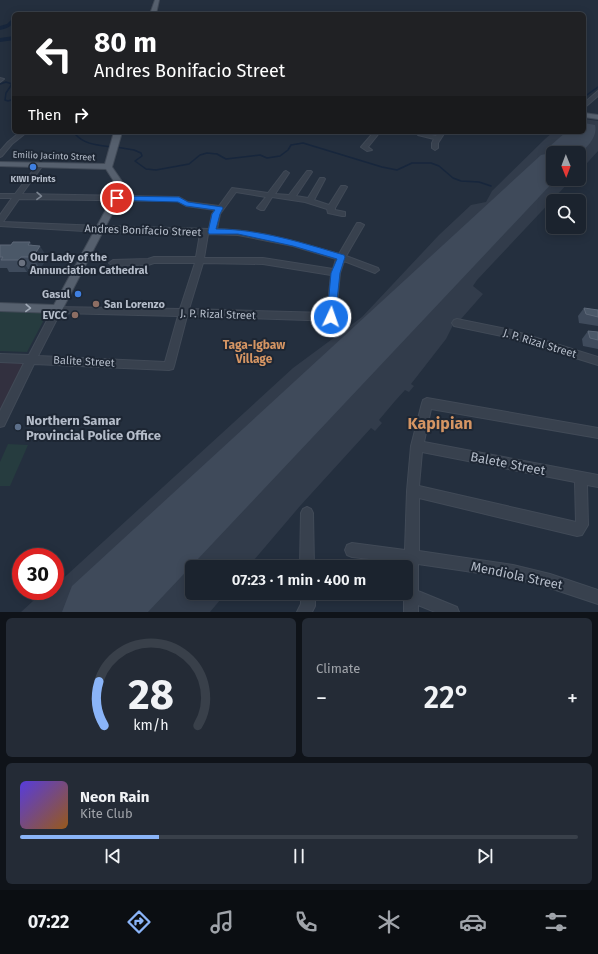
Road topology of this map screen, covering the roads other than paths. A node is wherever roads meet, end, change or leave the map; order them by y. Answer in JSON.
{"nodes":[{"id":1,"x":157,"y":0,"type":"edge"},
{"id":2,"x":154,"y":12,"type":"edge"},
{"id":3,"x":598,"y":93,"type":"edge"},
{"id":4,"x":586,"y":104,"type":"edge"},
{"id":5,"x":586,"y":115,"type":"edge"},
{"id":6,"x":598,"y":117,"type":"edge"},
{"id":7,"x":21,"y":134,"type":"edge"},
{"id":8,"x":118,"y":134,"type":"edge"},
{"id":9,"x":375,"y":134,"type":"edge"},
{"id":10,"x":441,"y":134,"type":"edge"},
{"id":11,"x":421,"y":135,"type":"dead end"},
{"id":12,"x":438,"y":138,"type":"junction"},
{"id":13,"x":435,"y":148,"type":"dead end"},
{"id":14,"x":369,"y":150,"type":"dead end"},
{"id":15,"x":0,"y":155,"type":"edge"},
{"id":16,"x":0,"y":164,"type":"edge"},
{"id":17,"x":40,"y":165,"type":"junction"},
{"id":18,"x":108,"y":167,"type":"junction"},
{"id":19,"x":310,"y":172,"type":"dead end"},
{"id":20,"x":286,"y":173,"type":"dead end"},
{"id":21,"x":322,"y":179,"type":"dead end"},
{"id":22,"x":343,"y":187,"type":"dead end"},
{"id":23,"x":270,"y":194,"type":"junction"},
{"id":24,"x":0,"y":196,"type":"edge"},
{"id":25,"x":18,"y":196,"type":"junction"},
{"id":26,"x":117,"y":198,"type":"junction"},
{"id":27,"x":290,"y":198,"type":"junction"},
{"id":28,"x":310,"y":201,"type":"junction"},
{"id":29,"x":220,"y":208,"type":"junction"},
{"id":30,"x":261,"y":208,"type":"dead end"},
{"id":31,"x":331,"y":208,"type":"junction"},
{"id":32,"x":342,"y":214,"type":"dead end"},
{"id":33,"x":0,"y":220,"type":"edge"},
{"id":34,"x":0,"y":224,"type":"edge"},
{"id":35,"x":360,"y":225,"type":"dead end"},
{"id":36,"x":101,"y":229,"type":"junction"},
{"id":37,"x":208,"y":232,"type":"junction"},
{"id":38,"x":341,"y":257,"type":"junction"},
{"id":39,"x":200,"y":260,"type":"junction"},
{"id":40,"x":114,"y":263,"type":"dead end"},
{"id":41,"x":375,"y":270,"type":"dead end"},
{"id":42,"x":336,"y":273,"type":"junction"},
{"id":43,"x":0,"y":308,"type":"edge"},
{"id":44,"x":57,"y":309,"type":"junction"},
{"id":45,"x":183,"y":313,"type":"junction"},
{"id":46,"x":457,"y":323,"type":"dead end"},
{"id":47,"x":0,"y":358,"type":"edge"},
{"id":48,"x":33,"y":358,"type":"junction"},
{"id":49,"x":598,"y":361,"type":"edge"},
{"id":50,"x":0,"y":422,"type":"edge"},
{"id":51,"x":598,"y":433,"type":"edge"},
{"id":52,"x":418,"y":446,"type":"junction"},
{"id":53,"x":581,"y":477,"type":"junction"},
{"id":54,"x":598,"y":481,"type":"edge"},
{"id":55,"x":413,"y":491,"type":"junction"},
{"id":56,"x":307,"y":513,"type":"dead end"},
{"id":57,"x":352,"y":550,"type":"dead end"},
{"id":58,"x":411,"y":556,"type":"junction"},
{"id":59,"x":307,"y":560,"type":"edge"},
{"id":60,"x":411,"y":560,"type":"edge"},
{"id":61,"x":413,"y":595,"type":"edge"},
{"id":62,"x":598,"y":597,"type":"edge"},
{"id":63,"x":308,"y":600,"type":"edge"},
{"id":64,"x":412,"y":600,"type":"edge"},
{"id":65,"x":304,"y":612,"type":"edge"},
{"id":66,"x":411,"y":612,"type":"edge"},
{"id":67,"x":452,"y":612,"type":"edge"}],
"edges":[{"from":1,"to":2,"type":"main road"},
{"from":3,"to":4,"type":"street"},
{"from":5,"to":6,"type":"main road"},
{"from":7,"to":15,"type":"street"},
{"from":8,"to":18,"type":"main road"},
{"from":9,"to":14,"type":"street"},
{"from":10,"to":12,"type":"street"},
{"from":11,"to":12,"type":"street"},
{"from":12,"to":13,"type":"street"},
{"from":16,"to":17,"type":"main road","name":"Emilio Jacinto Street"},
{"from":17,"to":18,"type":"main road","name":"Emilio Jacinto Street"},
{"from":17,"to":25,"type":"street"},
{"from":18,"to":26,"type":"main road"},
{"from":19,"to":27,"type":"street"},
{"from":20,"to":23,"type":"street"},
{"from":21,"to":28,"type":"street"},
{"from":22,"to":31,"type":"street"},
{"from":23,"to":27,"type":"street"},
{"from":23,"to":29,"type":"street"},
{"from":23,"to":30,"type":"street"},
{"from":24,"to":25,"type":"street"},
{"from":25,"to":26,"type":"street","one_way":true},
{"from":25,"to":33,"type":"street"},
{"from":26,"to":29,"type":"street"},
{"from":26,"to":36,"type":"main road"},
{"from":27,"to":28,"type":"street"},
{"from":28,"to":31,"type":"street"},
{"from":29,"to":37,"type":"street"},
{"from":31,"to":32,"type":"street"},
{"from":34,"to":36,"type":"street","name":"Andres Bonifacio Street"},
{"from":35,"to":38,"type":"street"},
{"from":36,"to":37,"type":"street","name":"Andres Bonifacio Street"},
{"from":36,"to":44,"type":"main road"},
{"from":37,"to":38,"type":"street","name":"Andres Bonifacio Street"},
{"from":37,"to":39,"type":"street"},
{"from":38,"to":41,"type":"street","name":"Andres Bonifacio Street"},
{"from":38,"to":42,"type":"street"},
{"from":39,"to":40,"type":"street"},
{"from":39,"to":42,"type":"street"},
{"from":39,"to":45,"type":"street"},
{"from":42,"to":45,"type":"street","name":"J. P. Rizal Street"},
{"from":43,"to":44,"type":"main road","name":"J. P. Rizal Street","one_way":true},
{"from":44,"to":45,"type":"street","name":"J. P. Rizal Street"},
{"from":44,"to":48,"type":"street"},
{"from":45,"to":48,"type":"street","name":"Balite Street"},
{"from":46,"to":49,"type":"street","name":"J. P. Rizal Street"},
{"from":47,"to":48,"type":"street","name":"Balite Street"},
{"from":48,"to":50,"type":"street"},
{"from":51,"to":52,"type":"street"},
{"from":52,"to":53,"type":"street","name":"Balete Street"},
{"from":52,"to":55,"type":"street"},
{"from":53,"to":54,"type":"street","name":"Balete Street"},
{"from":53,"to":55,"type":"street"},
{"from":55,"to":58,"type":"street"},
{"from":56,"to":59,"type":"street"},
{"from":57,"to":58,"type":"street","name":"Mendiola Street"},
{"from":58,"to":60,"type":"street"},
{"from":58,"to":62,"type":"street","name":"Mendiola Street"},
{"from":61,"to":67,"type":"street"},
{"from":63,"to":65,"type":"street"},
{"from":64,"to":66,"type":"street"}]}
